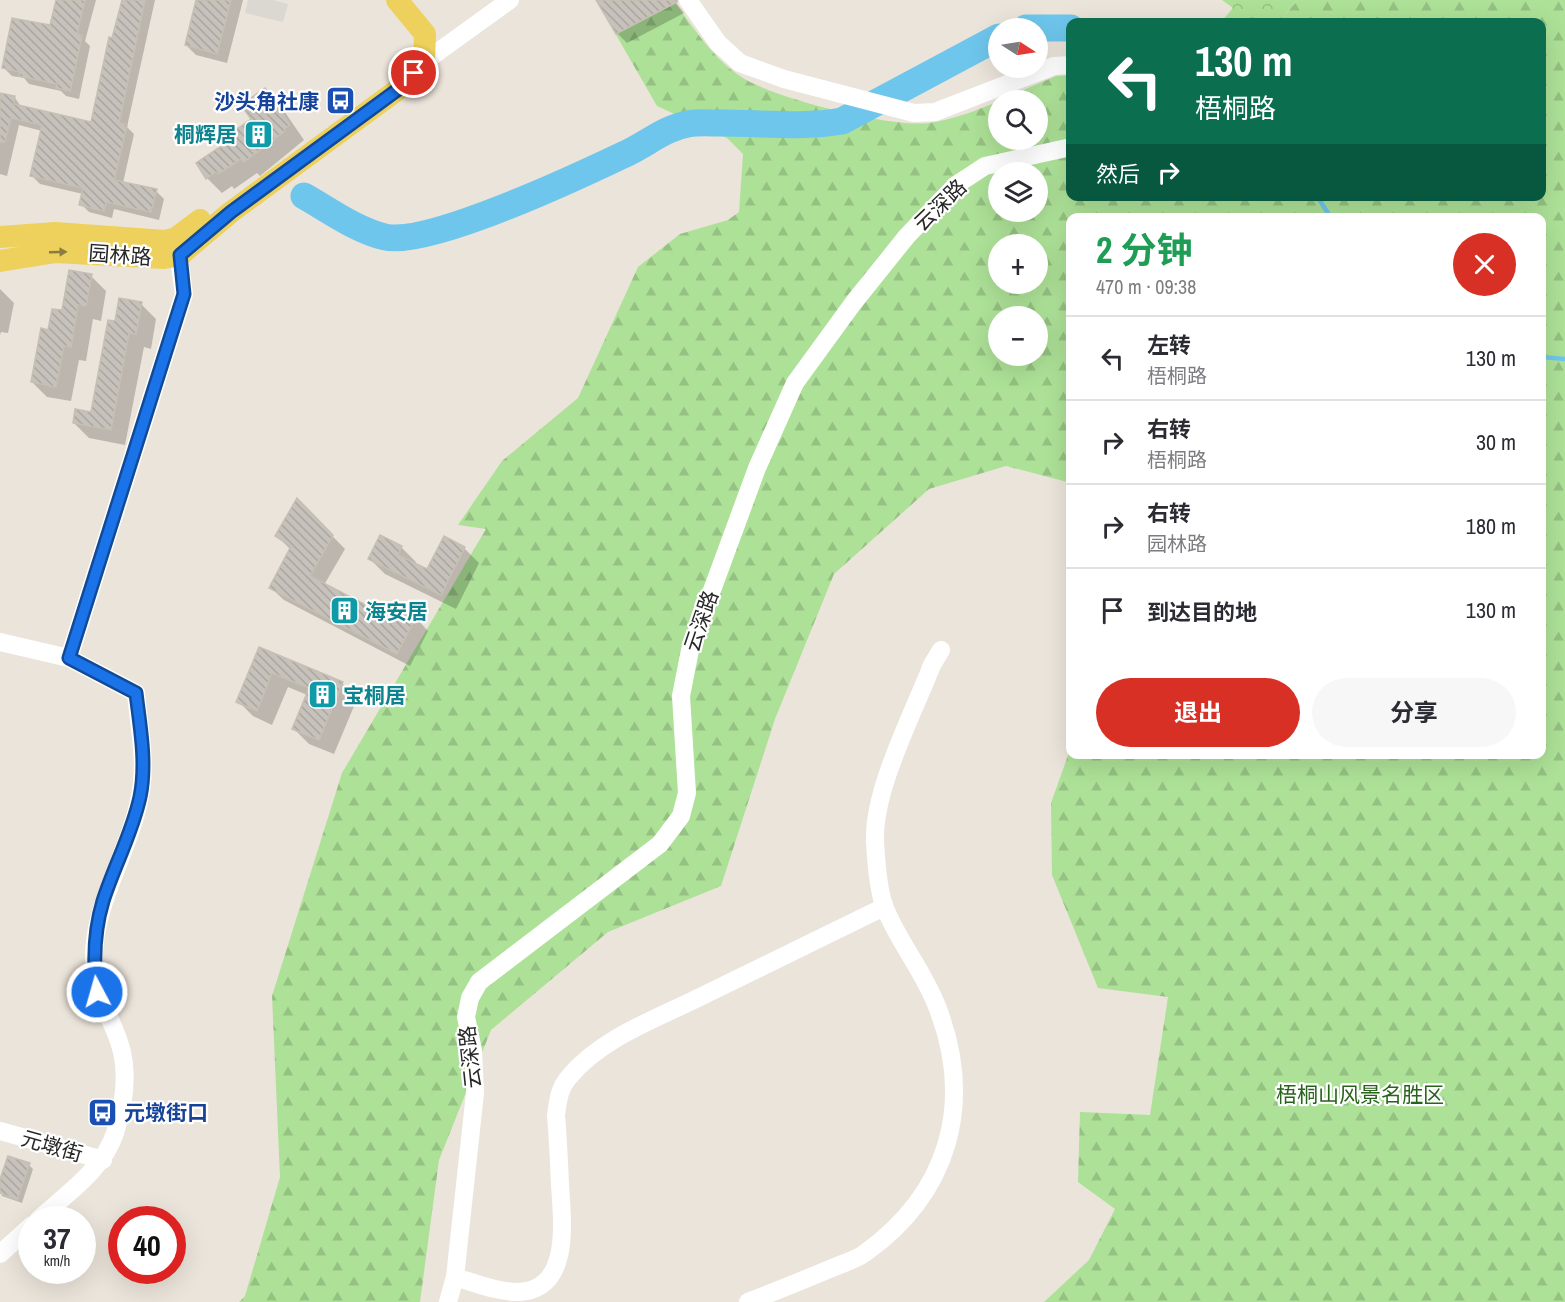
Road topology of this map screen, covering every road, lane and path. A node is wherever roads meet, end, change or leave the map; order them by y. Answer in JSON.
{"nodes":[{"id":1,"x":397,"y":0,"type":"edge"},
{"id":2,"x":510,"y":0,"type":"edge"},
{"id":3,"x":688,"y":0,"type":"edge"},
{"id":4,"x":424,"y":62,"type":"junction"},
{"id":5,"x":1066,"y":65,"type":"edge"},
{"id":6,"x":1066,"y":148,"type":"edge"},
{"id":7,"x":0,"y":225,"type":"edge"},
{"id":8,"x":34,"y":233,"type":"junction"},
{"id":9,"x":0,"y":237,"type":"edge"},
{"id":10,"x":178,"y":247,"type":"junction"},
{"id":11,"x":0,"y":261,"type":"edge"},
{"id":12,"x":0,"y":642,"type":"edge"},
{"id":13,"x":941,"y":650,"type":"dead end"},
{"id":14,"x":69,"y":658,"type":"junction"},
{"id":15,"x":884,"y":907,"type":"junction"},
{"id":16,"x":0,"y":1131,"type":"edge"},
{"id":17,"x":103,"y":1160,"type":"junction"},
{"id":18,"x":53,"y":1206,"type":"edge"},
{"id":19,"x":18,"y":1238,"type":"edge"},
{"id":20,"x":0,"y":1254,"type":"edge"},
{"id":21,"x":455,"y":1278,"type":"junction"},
{"id":22,"x":448,"y":1302,"type":"edge"},
{"id":23,"x":748,"y":1302,"type":"edge"}],
"edges":[{"from":1,"to":4,"type":"main road"},
{"from":2,"to":4,"type":"street","name":"园林路"},
{"from":3,"to":5,"type":"street"},
{"from":4,"to":10,"type":"main road","name":"园林路"},
{"from":6,"to":21,"type":"street","name":"云深路"},
{"from":7,"to":8,"type":"main road"},
{"from":8,"to":9,"type":"main road","name":"园林路"},
{"from":8,"to":10,"type":"main road","name":"园林路"},
{"from":11,"to":10,"type":"main road","name":"园林路","one_way":true},
{"from":10,"to":14,"type":"street"},
{"from":12,"to":14,"type":"street"},
{"from":13,"to":15,"type":"street"},
{"from":14,"to":17,"type":"street"},
{"from":15,"to":21,"type":"street"},
{"from":15,"to":23,"type":"street"},
{"from":16,"to":17,"type":"street","name":"元墩街"},
{"from":17,"to":18,"type":"street"},
{"from":19,"to":20,"type":"street"},
{"from":21,"to":22,"type":"street","name":"云深路"}]}
